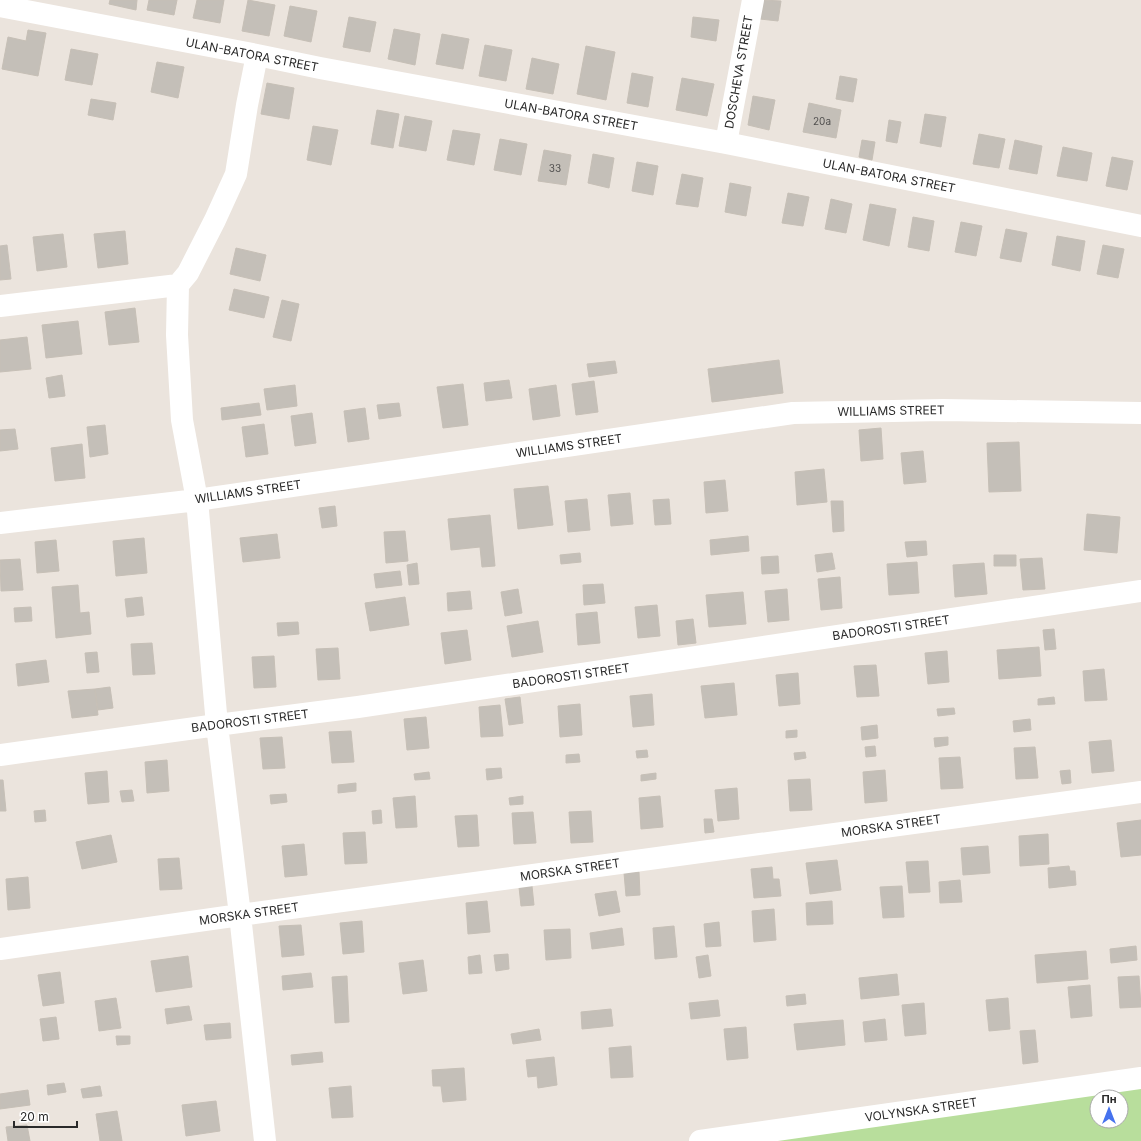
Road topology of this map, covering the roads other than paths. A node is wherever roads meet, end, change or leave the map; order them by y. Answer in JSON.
{"nodes":[{"id":1,"x":753,"y":0,"type":"edge"},
{"id":2,"x":0,"y":6,"type":"edge"},
{"id":3,"x":257,"y":55,"type":"junction"},
{"id":4,"x":726,"y":143,"type":"junction"},
{"id":5,"x":1141,"y":226,"type":"edge"},
{"id":6,"x":178,"y":285,"type":"junction"},
{"id":7,"x":0,"y":306,"type":"edge"},
{"id":8,"x":1141,"y":413,"type":"edge"},
{"id":9,"x":197,"y":500,"type":"junction"},
{"id":10,"x":0,"y":523,"type":"edge"},
{"id":11,"x":1141,"y":591,"type":"edge"},
{"id":12,"x":217,"y":725,"type":"junction"},
{"id":13,"x":0,"y":755,"type":"edge"},
{"id":14,"x":1141,"y":792,"type":"edge"},
{"id":15,"x":240,"y":915,"type":"junction"},
{"id":16,"x":0,"y":949,"type":"edge"},
{"id":17,"x":1141,"y":1078,"type":"edge"},
{"id":18,"x":264,"y":1141,"type":"edge"},
{"id":19,"x":700,"y":1141,"type":"edge"}],
"edges":[{"from":1,"to":4,"type":"street","name":"DOSCHEVA STREET"},
{"from":2,"to":3,"type":"street","name":"ULAN-BATORA STREET"},
{"from":3,"to":4,"type":"street","name":"ULAN-BATORA STREET"},
{"from":3,"to":6,"type":"street"},
{"from":4,"to":5,"type":"street","name":"ULAN-BATORA STREET"},
{"from":6,"to":7,"type":"street"},
{"from":6,"to":9,"type":"street"},
{"from":8,"to":9,"type":"street","name":"WILLIAMS STREET"},
{"from":9,"to":10,"type":"street","name":"WILLIAMS STREET"},
{"from":9,"to":12,"type":"street"},
{"from":11,"to":12,"type":"street","name":"BADOROSTI STREET"},
{"from":12,"to":13,"type":"street","name":"BADOROSTI STREET"},
{"from":12,"to":15,"type":"street"},
{"from":14,"to":15,"type":"street","name":"MORSKA STREET"},
{"from":15,"to":16,"type":"street","name":"MORSKA STREET"},
{"from":15,"to":18,"type":"street"},
{"from":17,"to":19,"type":"street","name":"VOLYNSKA STREET"}]}
